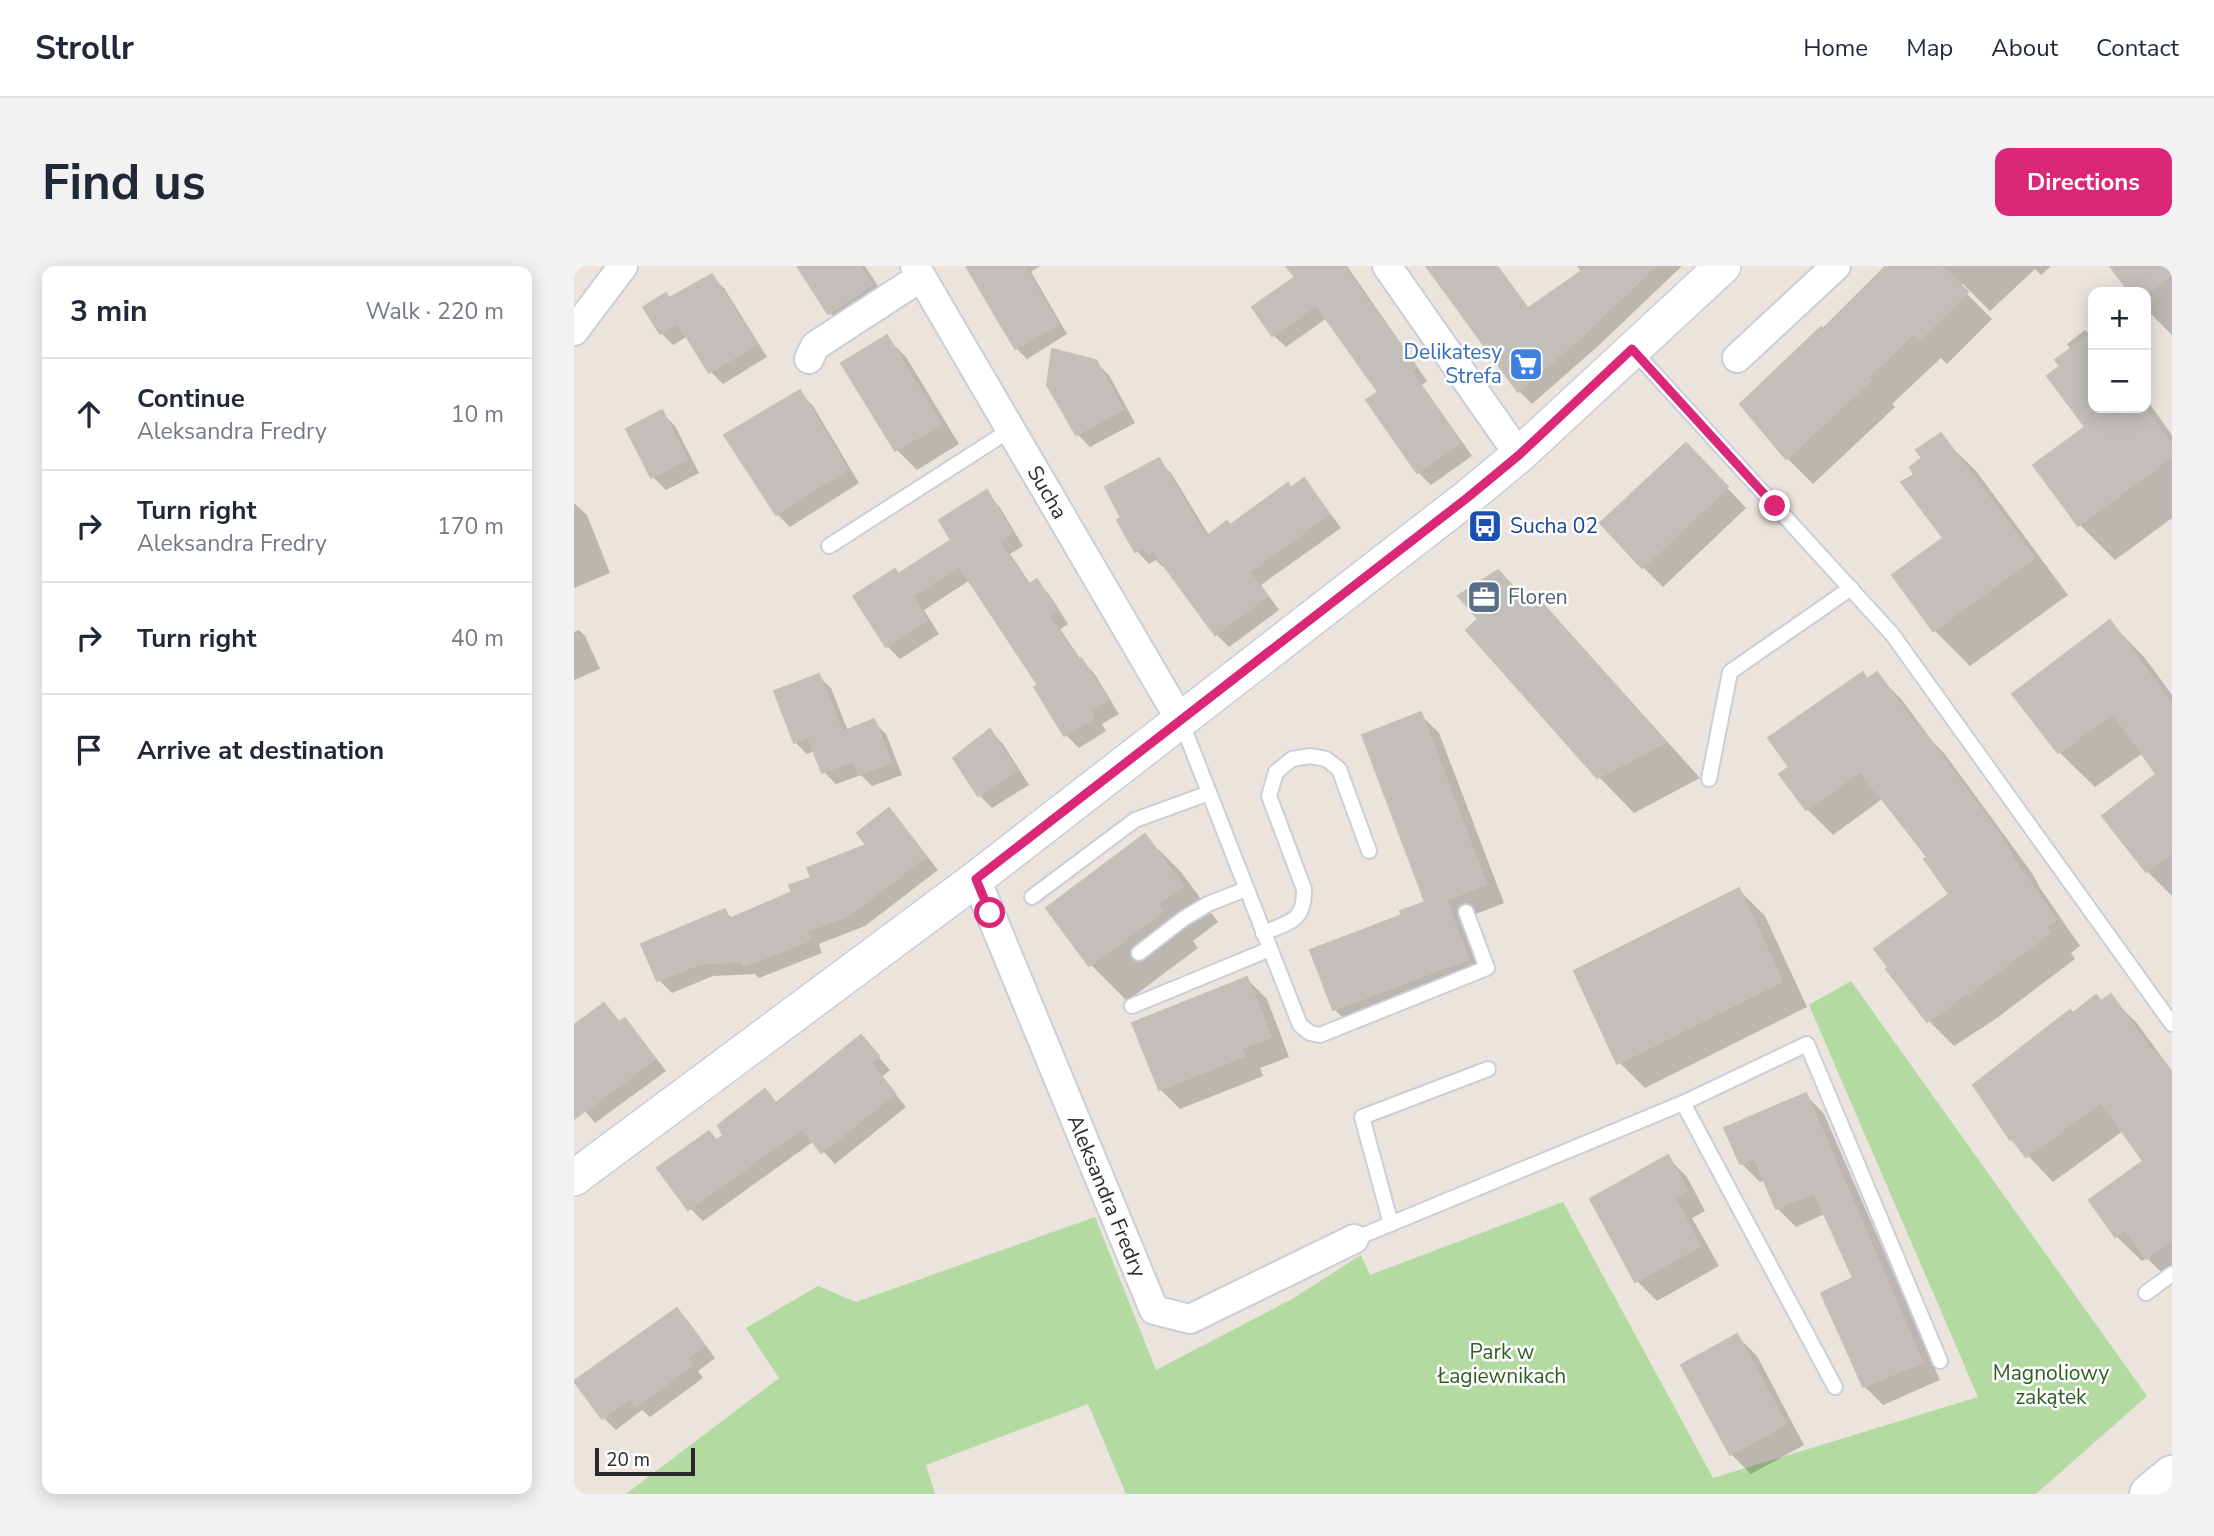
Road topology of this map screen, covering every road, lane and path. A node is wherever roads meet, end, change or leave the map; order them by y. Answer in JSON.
{"nodes":[{"id":1,"x":624,"y":266,"type":"edge"},
{"id":2,"x":1387,"y":266,"type":"edge"},
{"id":3,"x":1723,"y":266,"type":"edge"},
{"id":4,"x":1836,"y":266,"type":"edge"},
{"id":5,"x":918,"y":271,"type":"edge"},
{"id":6,"x":574,"y":331,"type":"edge"},
{"id":7,"x":1632,"y":349,"type":"junction"},
{"id":8,"x":808,"y":350,"type":"dead end"},
{"id":9,"x":1737,"y":358,"type":"dead end"},
{"id":10,"x":1010,"y":430,"type":"junction"},
{"id":11,"x":1519,"y":455,"type":"junction"},
{"id":12,"x":829,"y":546,"type":"dead end"},
{"id":13,"x":1851,"y":588,"type":"junction"},
{"id":14,"x":1181,"y":721,"type":"junction"},
{"id":15,"x":1709,"y":779,"type":"dead end"},
{"id":16,"x":1209,"y":793,"type":"junction"},
{"id":17,"x":1369,"y":851,"type":"dead end"},
{"id":18,"x":976,"y":879,"type":"junction"},
{"id":19,"x":1246,"y":889,"type":"junction"},
{"id":20,"x":1032,"y":897,"type":"dead end"},
{"id":21,"x":1466,"y":912,"type":"dead end"},
{"id":22,"x":1263,"y":933,"type":"junction"},
{"id":23,"x":1270,"y":949,"type":"junction"},
{"id":24,"x":1139,"y":953,"type":"dead end"},
{"id":25,"x":1132,"y":1006,"type":"dead end"},
{"id":26,"x":2172,"y":1024,"type":"edge"},
{"id":27,"x":1488,"y":1069,"type":"dead end"},
{"id":28,"x":1683,"y":1103,"type":"junction"},
{"id":29,"x":574,"y":1178,"type":"edge"},
{"id":30,"x":1391,"y":1224,"type":"junction"},
{"id":31,"x":1354,"y":1239,"type":"joint"},
{"id":32,"x":2172,"y":1275,"type":"edge"},
{"id":33,"x":2146,"y":1293,"type":"dead end"},
{"id":34,"x":1940,"y":1361,"type":"dead end"},
{"id":35,"x":1836,"y":1387,"type":"dead end"},
{"id":36,"x":2172,"y":1475,"type":"edge"},
{"id":37,"x":2150,"y":1494,"type":"edge"}],
"edges":[{"from":1,"to":6,"type":"street"},
{"from":2,"to":11,"type":"street"},
{"from":3,"to":7,"type":"street"},
{"from":4,"to":9,"type":"street"},
{"from":5,"to":8,"type":"street"},
{"from":5,"to":10,"type":"street","name":"Sucha"},
{"from":7,"to":11,"type":"street"},
{"from":7,"to":13,"type":"lane"},
{"from":10,"to":12,"type":"lane"},
{"from":10,"to":14,"type":"street","name":"Sucha"},
{"from":11,"to":14,"type":"street"},
{"from":13,"to":15,"type":"lane"},
{"from":13,"to":26,"type":"lane"},
{"from":14,"to":16,"type":"lane"},
{"from":14,"to":18,"type":"street"},
{"from":16,"to":19,"type":"lane"},
{"from":16,"to":20,"type":"lane"},
{"from":17,"to":22,"type":"lane"},
{"from":18,"to":29,"type":"street"},
{"from":18,"to":31,"type":"street","name":"Aleksandra Fredry"},
{"from":19,"to":22,"type":"lane"},
{"from":19,"to":24,"type":"lane"},
{"from":21,"to":23,"type":"lane"},
{"from":22,"to":23,"type":"lane"},
{"from":23,"to":25,"type":"lane"},
{"from":27,"to":30,"type":"lane"},
{"from":28,"to":30,"type":"lane"},
{"from":28,"to":34,"type":"lane"},
{"from":28,"to":35,"type":"lane"},
{"from":30,"to":31,"type":"lane"},
{"from":32,"to":33,"type":"lane"},
{"from":36,"to":37,"type":"main road"}]}
